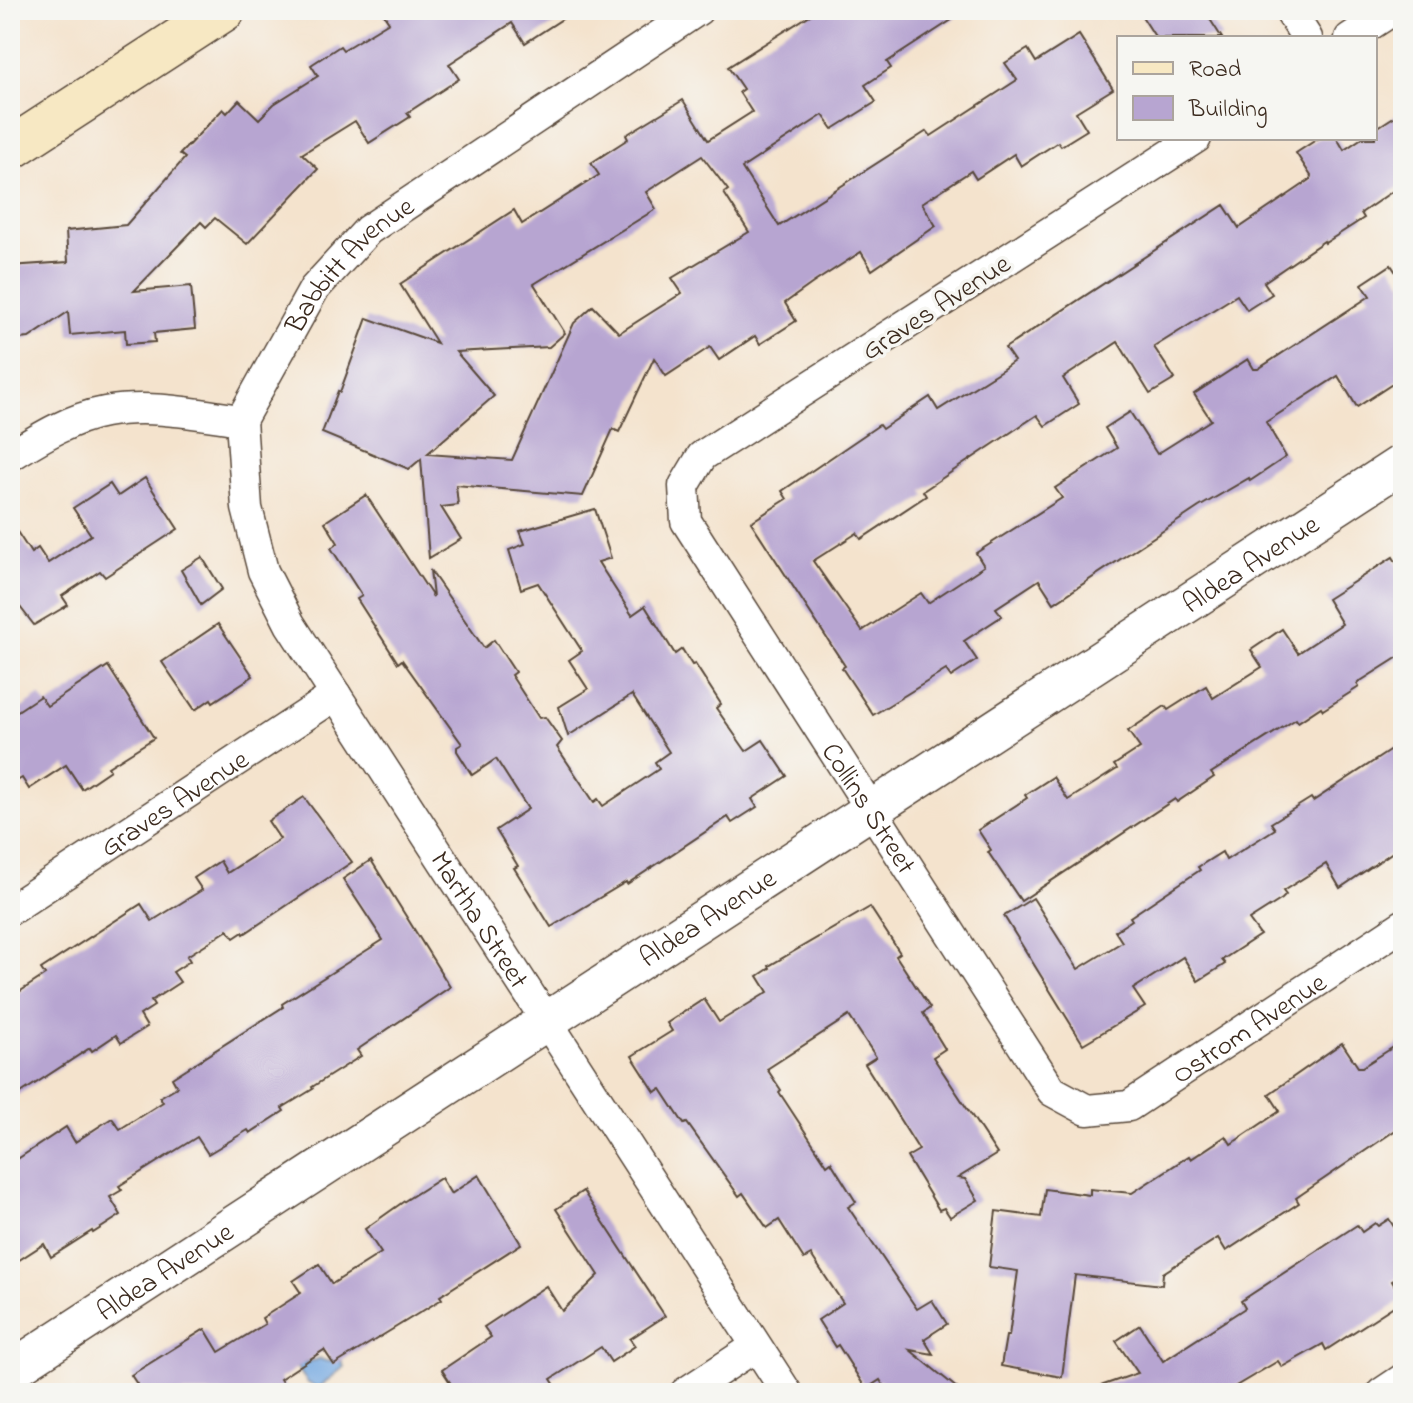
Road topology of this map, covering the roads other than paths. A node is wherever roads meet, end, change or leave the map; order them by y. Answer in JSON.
{"nodes":[{"id":1,"x":224,"y":10,"type":"edge"},
{"id":2,"x":698,"y":10,"type":"edge"},
{"id":3,"x":1289,"y":10,"type":"edge"},
{"id":4,"x":1393,"y":10,"type":"edge"},
{"id":5,"x":1306,"y":36,"type":"edge"},
{"id":6,"x":1353,"y":36,"type":"edge"},
{"id":7,"x":1193,"y":140,"type":"edge"},
{"id":8,"x":10,"y":149,"type":"edge"},
{"id":9,"x":241,"y":420,"type":"junction"},
{"id":10,"x":10,"y":456,"type":"edge"},
{"id":11,"x":1403,"y":463,"type":"edge"},
{"id":12,"x":684,"y":486,"type":"joint"},
{"id":13,"x":336,"y":695,"type":"junction"},
{"id":14,"x":873,"y":810,"type":"junction"},
{"id":15,"x":10,"y":910,"type":"edge"},
{"id":16,"x":1403,"y":925,"type":"edge"},
{"id":17,"x":547,"y":1021,"type":"junction"},
{"id":18,"x":1087,"y":1110,"type":"joint"},
{"id":19,"x":755,"y":1347,"type":"junction"},
{"id":20,"x":10,"y":1371,"type":"edge"},
{"id":21,"x":1403,"y":1379,"type":"edge"},
{"id":22,"x":685,"y":1393,"type":"edge"},
{"id":23,"x":787,"y":1393,"type":"edge"},
{"id":24,"x":1382,"y":1393,"type":"edge"}],
"edges":[{"from":1,"to":8,"type":"main road"},
{"from":2,"to":9,"type":"street","name":"Babbitt Avenue"},
{"from":3,"to":5,"type":"street"},
{"from":4,"to":6,"type":"street"},
{"from":7,"to":12,"type":"street","name":"Graves Avenue"},
{"from":9,"to":10,"type":"street"},
{"from":9,"to":13,"type":"street","name":"Martha Street"},
{"from":11,"to":14,"type":"street","name":"Aldea Avenue"},
{"from":12,"to":14,"type":"street","name":"Collins Street"},
{"from":13,"to":15,"type":"street","name":"Graves Avenue"},
{"from":13,"to":17,"type":"street","name":"Martha Street"},
{"from":14,"to":17,"type":"street","name":"Aldea Avenue"},
{"from":14,"to":18,"type":"street","name":"Collins Street"},
{"from":16,"to":18,"type":"street","name":"Ostrom Avenue"},
{"from":17,"to":19,"type":"street","name":"Martha Street"},
{"from":17,"to":20,"type":"street","name":"Aldea Avenue"},
{"from":19,"to":22,"type":"street"},
{"from":19,"to":23,"type":"street","name":"Martha Street"},
{"from":21,"to":24,"type":"street"}]}
